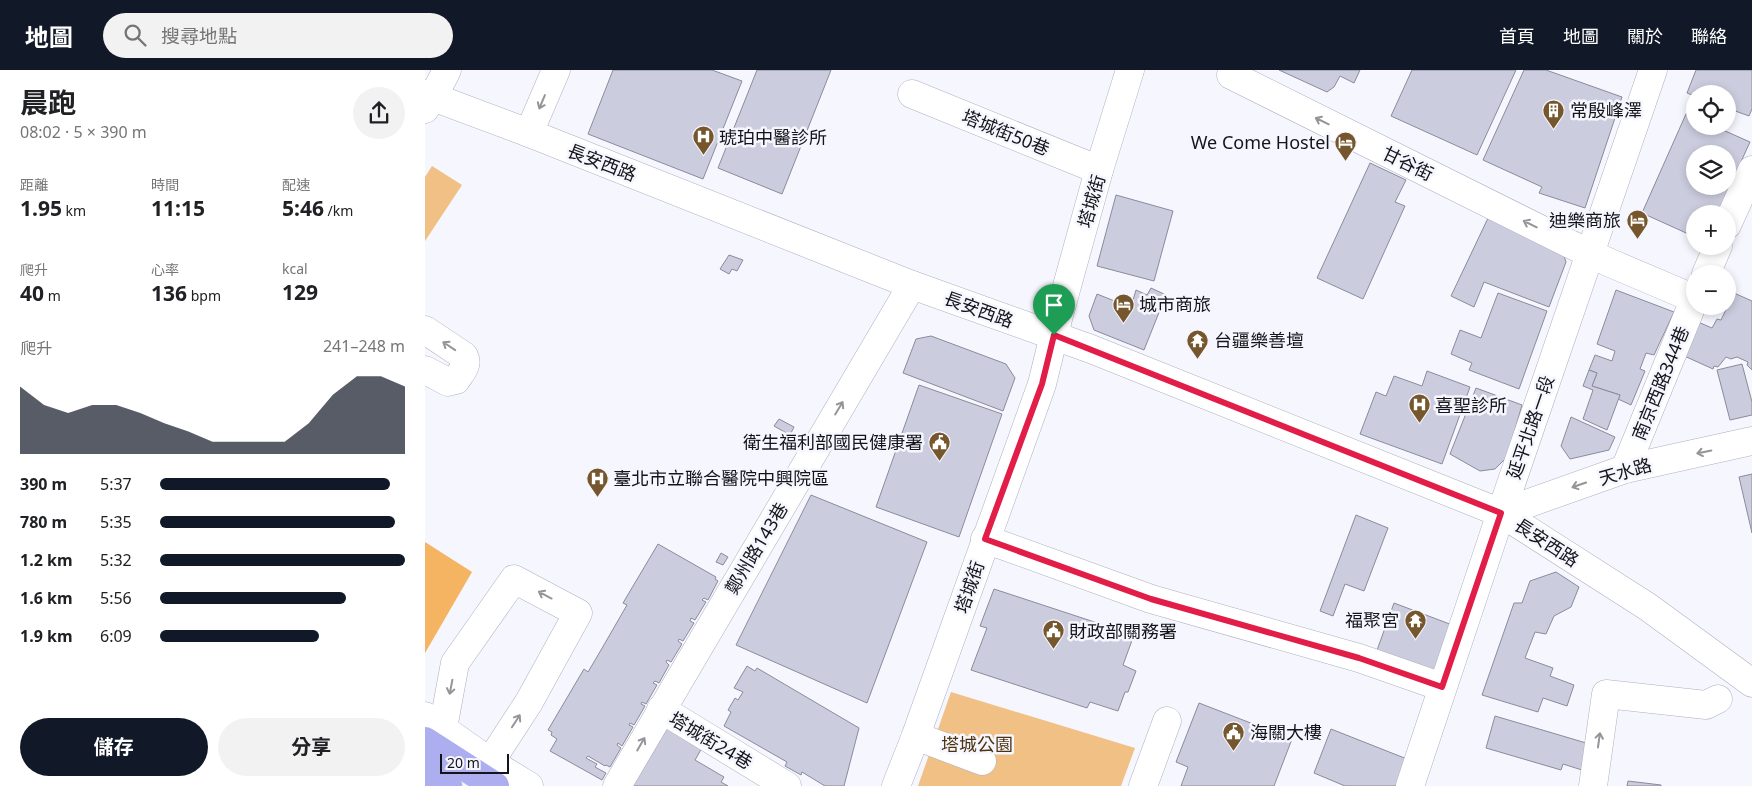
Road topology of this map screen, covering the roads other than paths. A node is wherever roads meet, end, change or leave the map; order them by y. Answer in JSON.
{"nodes":[{"id":1,"x":447,"y":70,"type":"edge"},
{"id":2,"x":556,"y":70,"type":"edge"},
{"id":3,"x":1130,"y":70,"type":"edge"},
{"id":4,"x":1234,"y":70,"type":"edge"},
{"id":5,"x":1653,"y":70,"type":"edge"},
{"id":6,"x":912,"y":94,"type":"dead end"},
{"id":7,"x":428,"y":100,"type":"edge"},
{"id":8,"x":529,"y":133,"type":"junction"},
{"id":9,"x":1099,"y":170,"type":"junction"},
{"id":10,"x":1752,"y":170,"type":"edge"},
{"id":11,"x":1736,"y":205,"type":"edge"},
{"id":12,"x":1590,"y":254,"type":"junction"},
{"id":13,"x":912,"y":285,"type":"junction"},
{"id":14,"x":1686,"y":295,"type":"edge"},
{"id":15,"x":1688,"y":315,"type":"edge"},
{"id":16,"x":425,"y":330,"type":"edge"},
{"id":17,"x":1054,"y":335,"type":"junction"},
{"id":18,"x":425,"y":370,"type":"edge"},
{"id":19,"x":1752,"y":441,"type":"edge"},
{"id":20,"x":1625,"y":469,"type":"junction"},
{"id":21,"x":1501,"y":513,"type":"junction"},
{"id":22,"x":985,"y":539,"type":"junction"},
{"id":23,"x":1752,"y":683,"type":"edge"},
{"id":24,"x":1442,"y":687,"type":"junction"},
{"id":25,"x":1718,"y":699,"type":"dead end"},
{"id":26,"x":661,"y":709,"type":"junction"},
{"id":27,"x":1167,"y":721,"type":"dead end"},
{"id":28,"x":431,"y":728,"type":"edge"},
{"id":29,"x":915,"y":738,"type":"junction"},
{"id":30,"x":982,"y":761,"type":"dead end"},
{"id":31,"x":425,"y":772,"type":"edge"},
{"id":32,"x":492,"y":774,"type":"edge"},
{"id":33,"x":1417,"y":784,"type":"edge"},
{"id":34,"x":448,"y":786,"type":"edge"},
{"id":35,"x":529,"y":786,"type":"edge"},
{"id":36,"x":617,"y":786,"type":"edge"},
{"id":37,"x":787,"y":786,"type":"edge"},
{"id":38,"x":896,"y":786,"type":"edge"},
{"id":39,"x":1143,"y":786,"type":"edge"},
{"id":40,"x":1593,"y":786,"type":"edge"}],
"edges":[{"from":1,"to":7,"type":"street"},
{"from":2,"to":8,"type":"street","one_way":true},
{"from":3,"to":9,"type":"street","name":"塔城街"},
{"from":12,"to":4,"type":"street","name":"甘谷街","one_way":true},
{"from":5,"to":12,"type":"street","name":"延平北路一段"},
{"from":6,"to":9,"type":"street","name":"塔城街50巷"},
{"from":7,"to":8,"type":"street","name":"長安西路"},
{"from":8,"to":13,"type":"street","name":"長安西路"},
{"from":9,"to":17,"type":"street","name":"塔城街"},
{"from":10,"to":11,"type":"street"},
{"from":12,"to":14,"type":"street"},
{"from":12,"to":21,"type":"street","name":"延平北路一段"},
{"from":13,"to":17,"type":"street","name":"長安西路"},
{"from":26,"to":13,"type":"street","name":"鄭州路143巷","one_way":true},
{"from":15,"to":20,"type":"street","name":"南京西路344巷"},
{"from":18,"to":16,"type":"street","one_way":true},
{"from":17,"to":21,"type":"street","name":"長安西路"},
{"from":17,"to":22,"type":"street","name":"塔城街"},
{"from":19,"to":20,"type":"street","name":"天水路","one_way":true},
{"from":20,"to":21,"type":"street","name":"天水路","one_way":true},
{"from":21,"to":23,"type":"street","name":"長安西路"},
{"from":21,"to":24,"type":"street","name":"延平北路一段"},
{"from":22,"to":24,"type":"street"},
{"from":22,"to":29,"type":"street","name":"塔城街"},
{"from":24,"to":33,"type":"street","name":"延平北路一段"},
{"from":40,"to":25,"type":"street","one_way":true},
{"from":36,"to":26,"type":"street","name":"鄭州路143巷","one_way":true},
{"from":26,"to":37,"type":"street","name":"塔城街24巷"},
{"from":27,"to":39,"type":"street"},
{"from":28,"to":32,"type":"highway"},
{"from":32,"to":28,"type":"street","one_way":true},
{"from":29,"to":30,"type":"street"},
{"from":29,"to":38,"type":"street","name":"塔城街"},
{"from":31,"to":34,"type":"highway"},
{"from":32,"to":35,"type":"street"}]}
